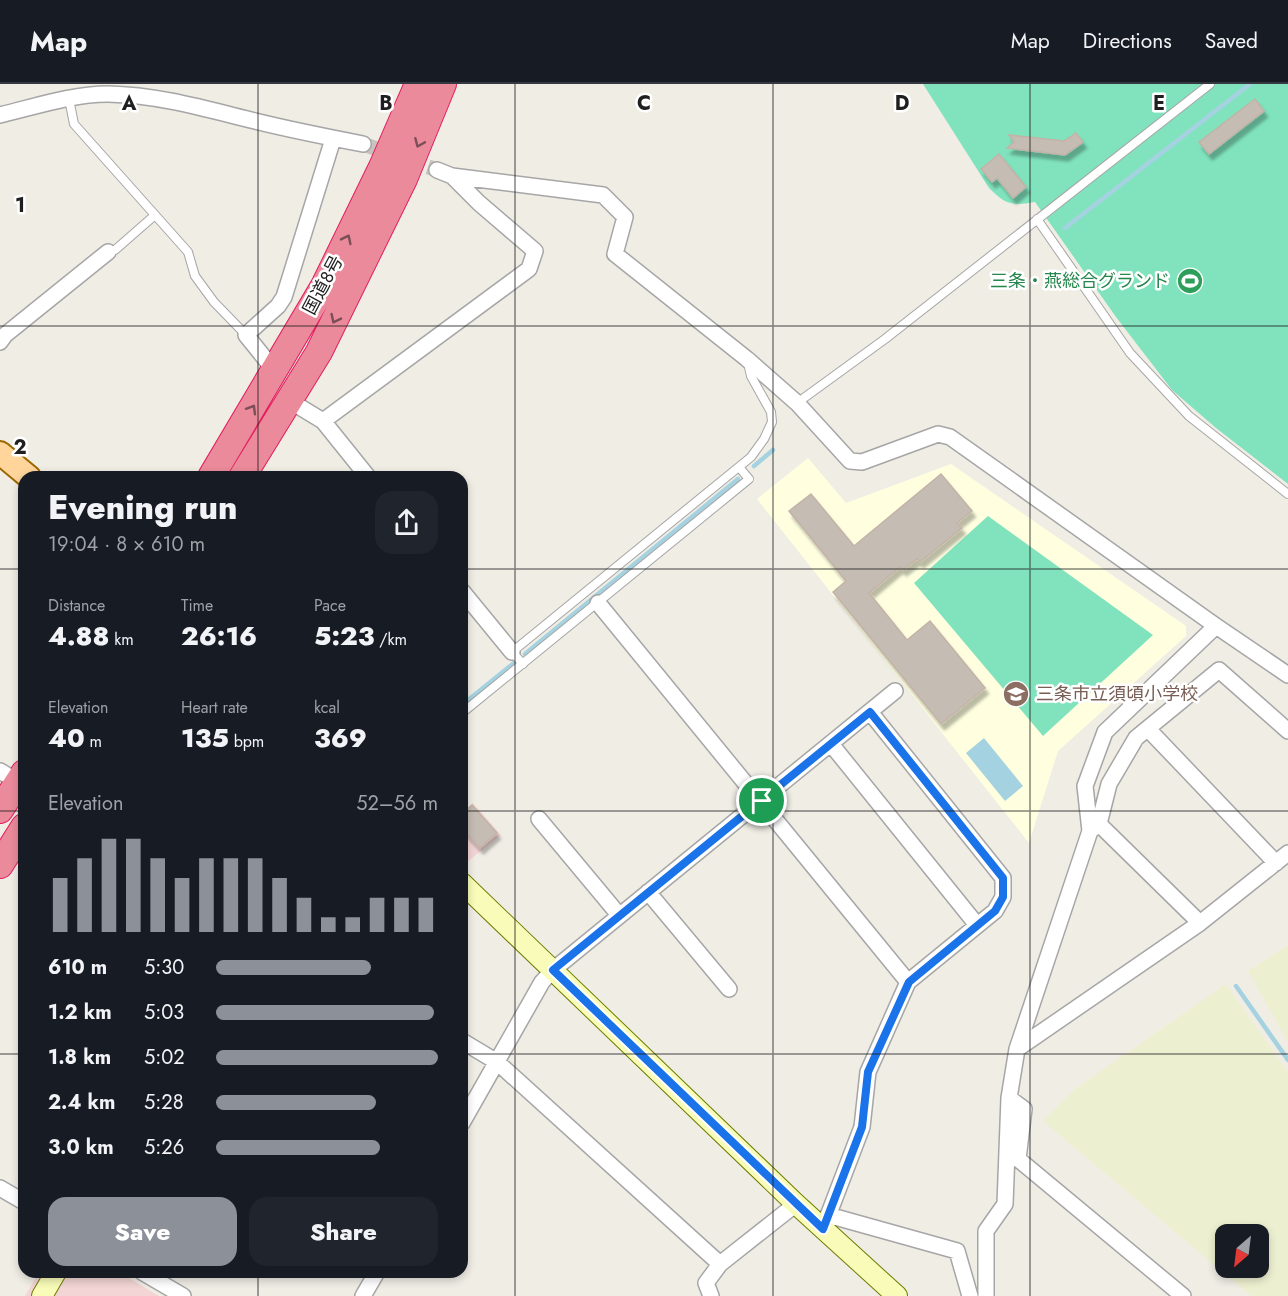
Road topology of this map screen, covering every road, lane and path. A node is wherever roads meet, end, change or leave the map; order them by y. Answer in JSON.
{"nodes":[{"id":1,"x":1210,"y":84,"type":"edge"},
{"id":2,"x":430,"y":86,"type":"edge"},
{"id":3,"x":69,"y":99,"type":"junction"},
{"id":4,"x":0,"y":115,"type":"edge"},
{"id":5,"x":333,"y":139,"type":"junction"},
{"id":6,"x":363,"y":144,"type":"tunnel mouth"},
{"id":7,"x":437,"y":170,"type":"tunnel mouth"},
{"id":8,"x":452,"y":176,"type":"junction"},
{"id":9,"x":155,"y":215,"type":"junction"},
{"id":10,"x":1037,"y":219,"type":"junction"},
{"id":11,"x":108,"y":252,"type":"joint"},
{"id":12,"x":246,"y":335,"type":"junction"},
{"id":13,"x":0,"y":342,"type":"edge"},
{"id":14,"x":747,"y":359,"type":"junction"},
{"id":15,"x":275,"y":371,"type":"junction"},
{"id":16,"x":290,"y":401,"type":"junction"},
{"id":17,"x":798,"y":404,"type":"junction"},
{"id":18,"x":323,"y":421,"type":"junction"},
{"id":19,"x":230,"y":447,"type":"junction"},
{"id":20,"x":0,"y":453,"type":"edge"},
{"id":21,"x":739,"y":467,"type":"junction"},
{"id":22,"x":22,"y":471,"type":"edge"},
{"id":23,"x":202,"y":471,"type":"edge"},
{"id":24,"x":215,"y":471,"type":"edge"},
{"id":25,"x":246,"y":471,"type":"edge"},
{"id":26,"x":363,"y":471,"type":"edge"},
{"id":27,"x":1288,"y":494,"type":"edge"},
{"id":28,"x":468,"y":598,"type":"edge"},
{"id":29,"x":598,"y":603,"type":"junction"},
{"id":30,"x":1216,"y":626,"type":"junction"},
{"id":31,"x":512,"y":652,"type":"junction"},
{"id":32,"x":523,"y":664,"type":"junction"},
{"id":33,"x":1288,"y":675,"type":"edge"},
{"id":34,"x":895,"y":691,"type":"dead end"},
{"id":35,"x":468,"y":708,"type":"edge"},
{"id":36,"x":870,"y":712,"type":"junction"},
{"id":37,"x":1148,"y":729,"type":"junction"},
{"id":38,"x":1288,"y":731,"type":"edge"},
{"id":39,"x":831,"y":744,"type":"junction"},
{"id":40,"x":14,"y":775,"type":"edge"},
{"id":41,"x":762,"y":801,"type":"junction"},
{"id":42,"x":0,"y":810,"type":"edge"},
{"id":43,"x":539,"y":819,"type":"dead end"},
{"id":44,"x":1095,"y":827,"type":"junction"},
{"id":45,"x":18,"y":836,"type":"edge"},
{"id":46,"x":1288,"y":853,"type":"edge"},
{"id":47,"x":1276,"y":863,"type":"junction"},
{"id":48,"x":0,"y":865,"type":"edge"},
{"id":49,"x":468,"y":889,"type":"edge"},
{"id":50,"x":648,"y":892,"type":"junction"},
{"id":51,"x":619,"y":915,"type":"junction"},
{"id":52,"x":1200,"y":923,"type":"junction"},
{"id":53,"x":977,"y":925,"type":"junction"},
{"id":54,"x":553,"y":970,"type":"junction"},
{"id":55,"x":909,"y":982,"type":"junction"},
{"id":56,"x":729,"y":988,"type":"dead end"},
{"id":57,"x":468,"y":1045,"type":"edge"},
{"id":58,"x":1017,"y":1048,"type":"junction"},
{"id":59,"x":497,"y":1062,"type":"junction"},
{"id":60,"x":1009,"y":1098,"type":"junction"},
{"id":61,"x":468,"y":1113,"type":"edge"},
{"id":62,"x":0,"y":1188,"type":"edge"},
{"id":63,"x":18,"y":1198,"type":"edge"},
{"id":64,"x":795,"y":1204,"type":"junction"},
{"id":65,"x":826,"y":1222,"type":"junction"},
{"id":66,"x":720,"y":1264,"type":"junction"},
{"id":67,"x":52,"y":1278,"type":"edge"},
{"id":68,"x":152,"y":1278,"type":"edge"},
{"id":69,"x":374,"y":1278,"type":"edge"},
{"id":70,"x":42,"y":1296,"type":"edge"},
{"id":71,"x":183,"y":1296,"type":"edge"},
{"id":72,"x":363,"y":1296,"type":"edge"},
{"id":73,"x":711,"y":1296,"type":"edge"},
{"id":74,"x":897,"y":1296,"type":"edge"},
{"id":75,"x":970,"y":1296,"type":"edge"},
{"id":76,"x":986,"y":1296,"type":"edge"},
{"id":77,"x":1183,"y":1296,"type":"edge"}],
"edges":[{"from":1,"to":10,"type":"lane"},
{"from":15,"to":2,"type":"highway","name":"国道8号","one_way":true},
{"from":2,"to":16,"type":"highway","name":"国道8号","one_way":true},
{"from":3,"to":4,"type":"street"},
{"from":3,"to":5,"type":"street"},
{"from":3,"to":9,"type":"lane"},
{"from":5,"to":6,"type":"street"},
{"from":5,"to":12,"type":"street"},
{"from":7,"to":8,"type":"street"},
{"from":8,"to":14,"type":"street"},
{"from":8,"to":18,"type":"street"},
{"from":9,"to":11,"type":"lane"},
{"from":9,"to":12,"type":"lane"},
{"from":10,"to":17,"type":"lane"},
{"from":10,"to":27,"type":"lane"},
{"from":11,"to":13,"type":"street"},
{"from":12,"to":15,"type":"street"},
{"from":14,"to":17,"type":"street"},
{"from":14,"to":21,"type":"lane"},
{"from":19,"to":15,"type":"highway","name":"国道8号","one_way":true},
{"from":16,"to":18,"type":"street"},
{"from":16,"to":25,"type":"highway","name":"国道8号"},
{"from":17,"to":30,"type":"street"},
{"from":18,"to":26,"type":"street"},
{"from":19,"to":23,"type":"highway"},
{"from":19,"to":24,"type":"highway","name":"国道8号"},
{"from":20,"to":22,"type":"main road"},
{"from":21,"to":29,"type":"lane"},
{"from":21,"to":31,"type":"lane"},
{"from":28,"to":31,"type":"street"},
{"from":29,"to":32,"type":"lane"},
{"from":29,"to":41,"type":"street"},
{"from":30,"to":33,"type":"street"},
{"from":30,"to":44,"type":"street"},
{"from":31,"to":32,"type":"lane"},
{"from":32,"to":35,"type":"lane"},
{"from":34,"to":36,"type":"street"},
{"from":36,"to":39,"type":"street"},
{"from":36,"to":53,"type":"street"},
{"from":37,"to":38,"type":"street"},
{"from":37,"to":44,"type":"street"},
{"from":37,"to":47,"type":"street"},
{"from":39,"to":41,"type":"street"},
{"from":39,"to":53,"type":"street"},
{"from":40,"to":42,"type":"highway"},
{"from":41,"to":50,"type":"street"},
{"from":41,"to":55,"type":"street"},
{"from":43,"to":51,"type":"street"},
{"from":44,"to":52,"type":"street"},
{"from":44,"to":58,"type":"street"},
{"from":45,"to":48,"type":"highway"},
{"from":46,"to":47,"type":"street"},
{"from":47,"to":52,"type":"street"},
{"from":49,"to":54,"type":"main road"},
{"from":50,"to":51,"type":"street"},
{"from":50,"to":56,"type":"street"},
{"from":51,"to":54,"type":"street"},
{"from":52,"to":58,"type":"street"},
{"from":53,"to":55,"type":"street"},
{"from":54,"to":59,"type":"street"},
{"from":54,"to":64,"type":"main road"},
{"from":55,"to":65,"type":"street"},
{"from":57,"to":59,"type":"street"},
{"from":58,"to":60,"type":"street"},
{"from":59,"to":61,"type":"street"},
{"from":59,"to":66,"type":"street"},
{"from":60,"to":76,"type":"street"},
{"from":60,"to":77,"type":"street"},
{"from":62,"to":63,"type":"street"},
{"from":64,"to":65,"type":"main road"},
{"from":64,"to":66,"type":"street"},
{"from":65,"to":74,"type":"main road"},
{"from":65,"to":75,"type":"street"},
{"from":66,"to":73,"type":"street"},
{"from":67,"to":70,"type":"main road"},
{"from":68,"to":71,"type":"street"},
{"from":69,"to":72,"type":"street"}]}
